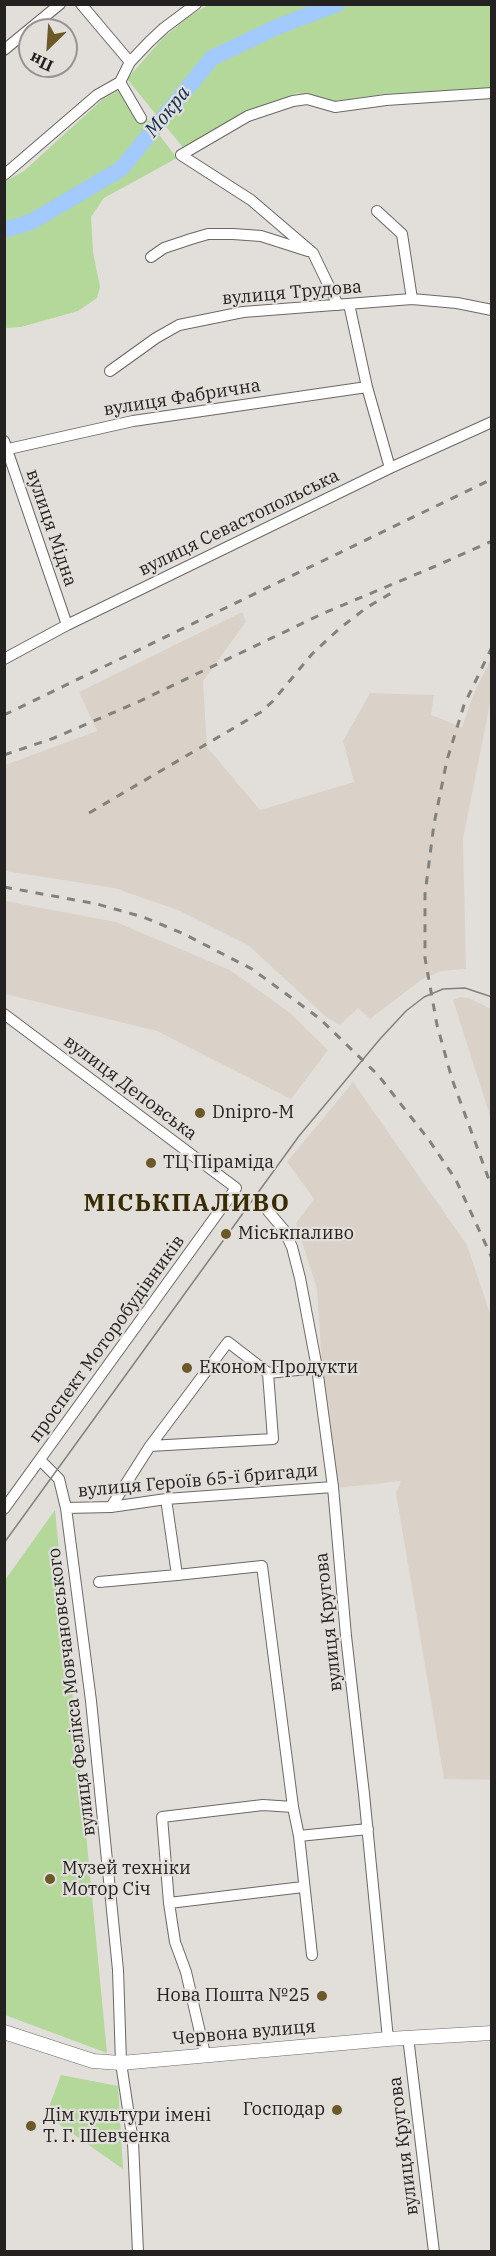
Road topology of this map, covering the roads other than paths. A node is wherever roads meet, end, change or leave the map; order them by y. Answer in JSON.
{"nodes":[{"id":1,"x":60,"y":4,"type":"edge"},
{"id":2,"x":81,"y":4,"type":"edge"},
{"id":3,"x":196,"y":4,"type":"edge"},
{"id":4,"x":4,"y":50,"type":"edge"},
{"id":5,"x":130,"y":62,"type":"junction"},
{"id":6,"x":120,"y":82,"type":"junction"},
{"id":7,"x":492,"y":93,"type":"edge"},
{"id":8,"x":141,"y":118,"type":"dead end"},
{"id":9,"x":4,"y":175,"type":"edge"},
{"id":10,"x":377,"y":210,"type":"dead end"},
{"id":11,"x":313,"y":253,"type":"junction"},
{"id":12,"x":150,"y":256,"type":"dead end"},
{"id":13,"x":412,"y":299,"type":"junction"},
{"id":14,"x":344,"y":305,"type":"junction"},
{"id":15,"x":492,"y":310,"type":"edge"},
{"id":16,"x":110,"y":371,"type":"dead end"},
{"id":17,"x":367,"y":387,"type":"junction"},
{"id":18,"x":492,"y":422,"type":"edge"},
{"id":19,"x":5,"y":447,"type":"edge"},
{"id":20,"x":390,"y":468,"type":"junction"},
{"id":21,"x":67,"y":625,"type":"junction"},
{"id":22,"x":4,"y":659,"type":"edge"},
{"id":23,"x":4,"y":1014,"type":"edge"},
{"id":24,"x":236,"y":1188,"type":"joint"},
{"id":25,"x":268,"y":1211,"type":"dead end"},
{"id":26,"x":317,"y":1368,"type":"junction"},
{"id":27,"x":268,"y":1373,"type":"junction"},
{"id":28,"x":150,"y":1446,"type":"junction"},
{"id":29,"x":40,"y":1460,"type":"junction"},
{"id":30,"x":333,"y":1487,"type":"junction"},
{"id":31,"x":166,"y":1499,"type":"junction"},
{"id":32,"x":111,"y":1507,"type":"junction"},
{"id":33,"x":66,"y":1508,"type":"junction"},
{"id":34,"x":4,"y":1509,"type":"edge"},
{"id":35,"x":177,"y":1575,"type":"junction"},
{"id":36,"x":99,"y":1582,"type":"dead end"},
{"id":37,"x":293,"y":1807,"type":"junction"},
{"id":38,"x":368,"y":1829,"type":"junction"},
{"id":39,"x":299,"y":1836,"type":"junction"},
{"id":40,"x":303,"y":1887,"type":"junction"},
{"id":41,"x":169,"y":1903,"type":"junction"},
{"id":42,"x":312,"y":1955,"type":"dead end"},
{"id":43,"x":4,"y":2032,"type":"edge"},
{"id":44,"x":488,"y":2033,"type":"edge"},
{"id":45,"x":408,"y":2037,"type":"junction"},
{"id":46,"x":388,"y":2039,"type":"junction"},
{"id":47,"x":205,"y":2054,"type":"junction"},
{"id":48,"x":121,"y":2063,"type":"junction"},
{"id":49,"x":138,"y":2252,"type":"edge"},
{"id":50,"x":434,"y":2252,"type":"edge"}],
"edges":[{"from":1,"to":4,"type":"street"},
{"from":2,"to":5,"type":"street"},
{"from":3,"to":5,"type":"street"},
{"from":5,"to":6,"type":"street"},
{"from":6,"to":8,"type":"street"},
{"from":6,"to":9,"type":"street"},
{"from":7,"to":11,"type":"street"},
{"from":10,"to":13,"type":"street"},
{"from":11,"to":12,"type":"street"},
{"from":11,"to":14,"type":"street"},
{"from":13,"to":14,"type":"street","name":"вулиця Трудова"},
{"from":13,"to":15,"type":"street","name":"вулиця Трудова"},
{"from":14,"to":16,"type":"street","name":"вулиця Трудова"},
{"from":14,"to":17,"type":"street"},
{"from":17,"to":19,"type":"street","name":"вулиця Фабрична"},
{"from":17,"to":20,"type":"street"},
{"from":18,"to":20,"type":"street","name":"вулиця Севастопольська"},
{"from":19,"to":21,"type":"street","name":"вулиця Мідна"},
{"from":20,"to":21,"type":"street","name":"вулиця Севастопольська"},
{"from":21,"to":22,"type":"street","name":"вулиця Севастопольська"},
{"from":23,"to":24,"type":"street","name":"вулиця Деповська"},
{"from":24,"to":29,"type":"street","name":"проспект Моторобудівників"},
{"from":25,"to":26,"type":"street","name":"вулиця Кругова"},
{"from":26,"to":27,"type":"street"},
{"from":26,"to":30,"type":"street","name":"вулиця Кругова"},
{"from":27,"to":28,"type":"street"},
{"from":27,"to":28,"type":"street"},
{"from":28,"to":32,"type":"street"},
{"from":29,"to":33,"type":"street","name":"вулиця Фелікса Мовчановського"},
{"from":29,"to":34,"type":"street","name":"проспект Моторобудівників"},
{"from":30,"to":31,"type":"street","name":"вулиця Героїв 65-ї бригади"},
{"from":30,"to":38,"type":"street","name":"вулиця Кругова"},
{"from":31,"to":32,"type":"street","name":"вулиця Героїв 65-ї бригади"},
{"from":31,"to":35,"type":"street"},
{"from":32,"to":33,"type":"street","name":"вулиця Героїв 65-ї бригади"},
{"from":33,"to":48,"type":"street","name":"вулиця Фелікса Мовчановського"},
{"from":35,"to":36,"type":"street"},
{"from":35,"to":37,"type":"street"},
{"from":37,"to":39,"type":"street"},
{"from":37,"to":41,"type":"street"},
{"from":38,"to":39,"type":"street"},
{"from":38,"to":46,"type":"street","name":"вулиця Кругова"},
{"from":39,"to":40,"type":"street"},
{"from":40,"to":41,"type":"street"},
{"from":40,"to":42,"type":"street"},
{"from":41,"to":47,"type":"street"},
{"from":43,"to":48,"type":"main road","name":"Червона вулиця"},
{"from":44,"to":45,"type":"main road","name":"Червона вулиця"},
{"from":45,"to":46,"type":"main road","name":"Червона вулиця"},
{"from":45,"to":50,"type":"street","name":"вулиця Кругова"},
{"from":46,"to":47,"type":"main road","name":"Червона вулиця"},
{"from":47,"to":48,"type":"main road","name":"Червона вулиця"},
{"from":48,"to":49,"type":"street","name":"вулиця Фелікса Мовчановського"}]}
